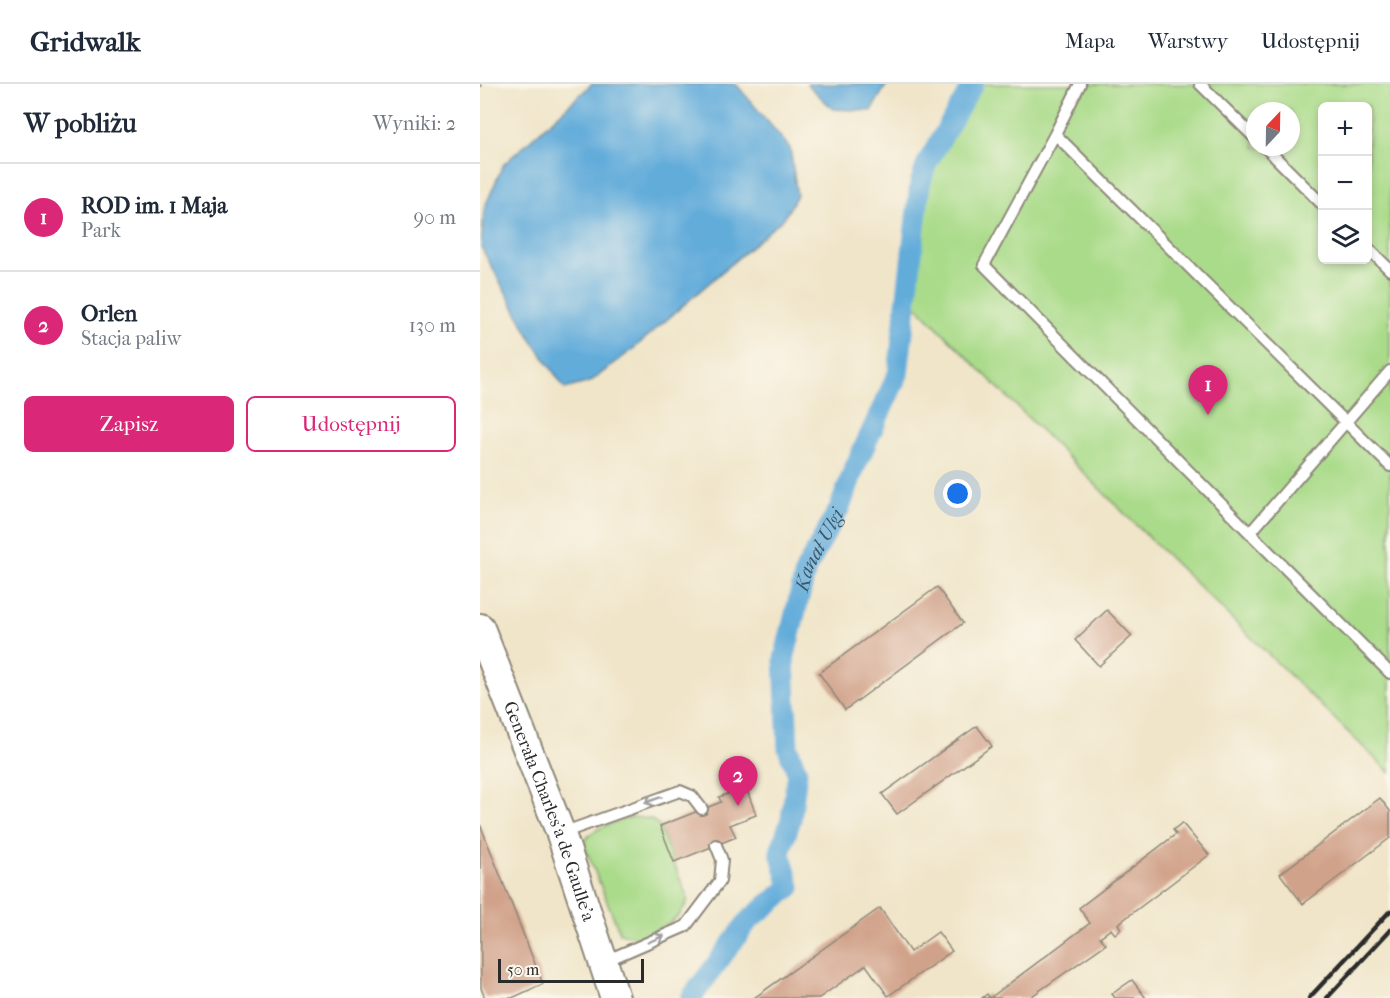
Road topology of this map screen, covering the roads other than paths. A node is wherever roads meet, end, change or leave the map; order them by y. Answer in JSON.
{"nodes":[{"id":1,"x":1080,"y":84,"type":"edge"},
{"id":2,"x":1200,"y":84,"type":"edge"},
{"id":3,"x":1246,"y":129,"type":"edge"},
{"id":4,"x":1055,"y":134,"type":"junction"},
{"id":5,"x":1273,"y":156,"type":"edge"},
{"id":6,"x":1318,"y":199,"type":"edge"},
{"id":7,"x":1372,"y":252,"type":"edge"},
{"id":8,"x":1390,"y":270,"type":"edge"},
{"id":9,"x":1390,"y":371,"type":"edge"},
{"id":10,"x":1346,"y":421,"type":"junction"},
{"id":11,"x":1390,"y":466,"type":"edge"},
{"id":12,"x":1250,"y":533,"type":"junction"},
{"id":13,"x":480,"y":628,"type":"edge"},
{"id":14,"x":1390,"y":673,"type":"edge"},
{"id":15,"x":702,"y":809,"type":"dead end"},
{"id":16,"x":561,"y":834,"type":"junction"},
{"id":17,"x":716,"y":845,"type":"dead end"},
{"id":18,"x":603,"y":962,"type":"junction"},
{"id":19,"x":615,"y":998,"type":"edge"}],
"edges":[{"from":1,"to":4,"type":"lane"},
{"from":2,"to":3,"type":"lane"},
{"from":4,"to":10,"type":"lane"},
{"from":4,"to":12,"type":"lane"},
{"from":5,"to":6,"type":"lane"},
{"from":7,"to":8,"type":"lane"},
{"from":9,"to":10,"type":"lane"},
{"from":10,"to":11,"type":"lane"},
{"from":10,"to":12,"type":"lane"},
{"from":12,"to":14,"type":"lane"},
{"from":13,"to":16,"type":"main road","name":"Generała Charles'a de Gaulle'a"},
{"from":15,"to":16,"type":"lane","one_way":true},
{"from":16,"to":18,"type":"main road","name":"Generała Charles'a de Gaulle'a"},
{"from":18,"to":17,"type":"lane","one_way":true},
{"from":18,"to":19,"type":"main road","name":"Generała Charles'a de Gaulle'a"}]}
